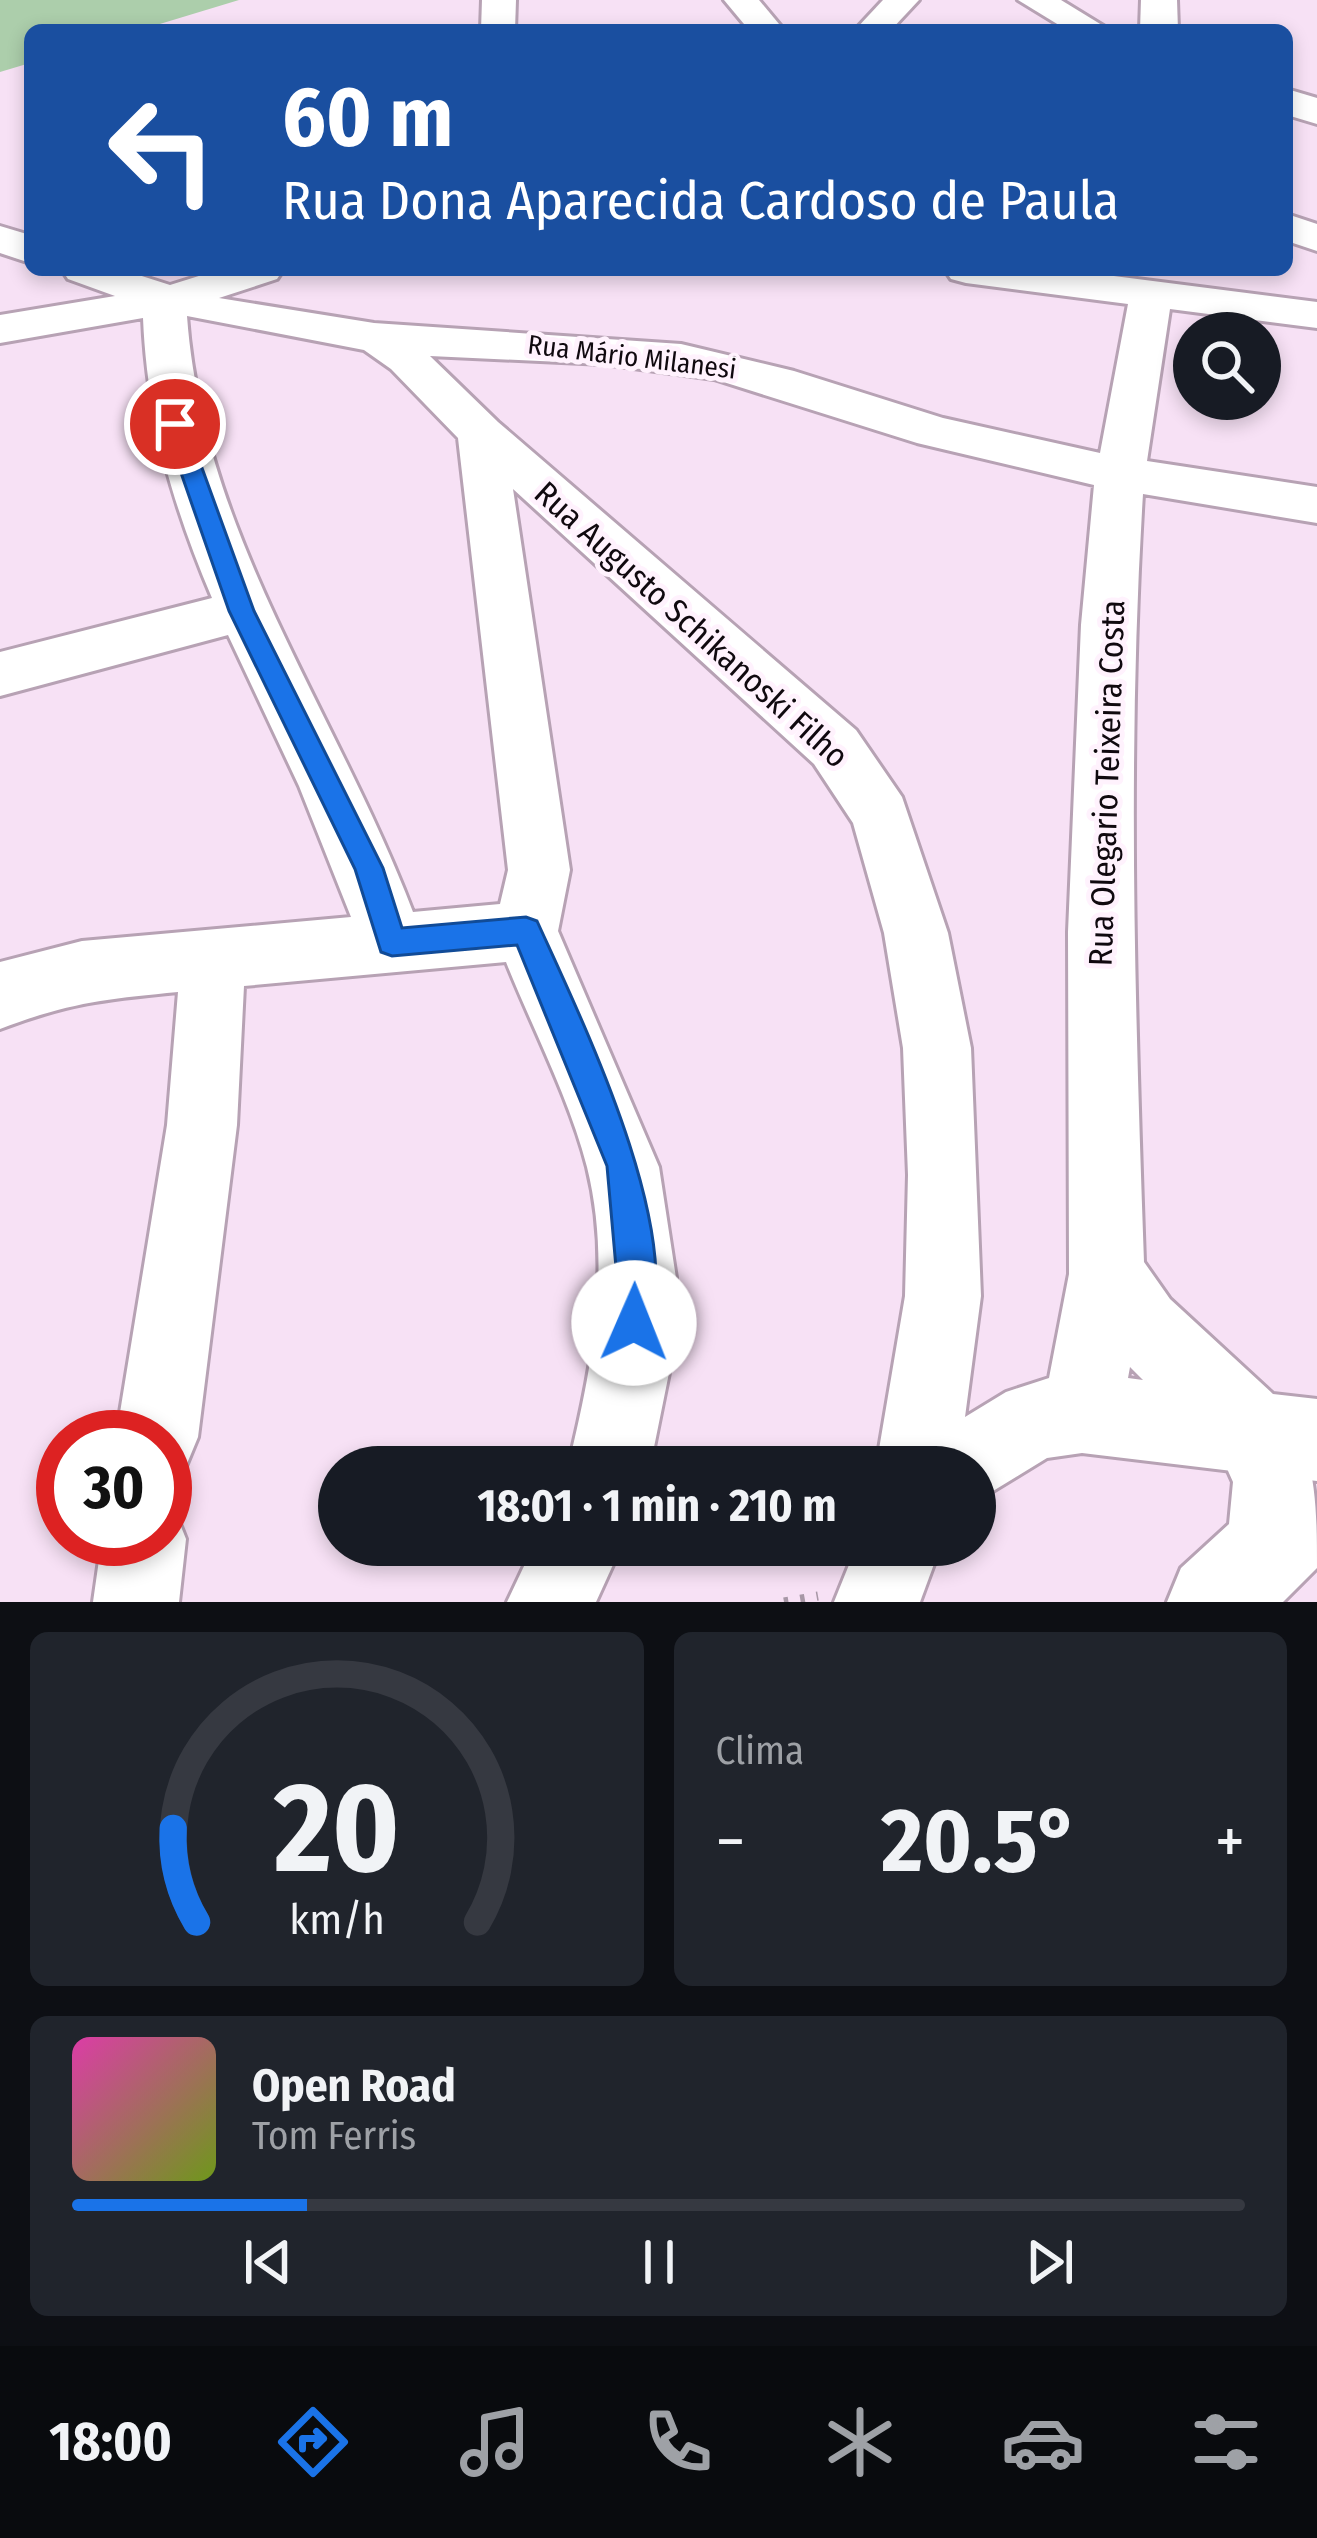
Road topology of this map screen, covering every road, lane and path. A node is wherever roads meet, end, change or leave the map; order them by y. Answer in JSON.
{"nodes":[{"id":1,"x":741,"y":0,"type":"edge"},
{"id":2,"x":902,"y":0,"type":"edge"},
{"id":3,"x":1035,"y":0,"type":"edge"},
{"id":4,"x":762,"y":24,"type":"edge"},
{"id":5,"x":878,"y":24,"type":"edge"},
{"id":6,"x":1081,"y":24,"type":"edge"},
{"id":7,"x":99,"y":276,"type":"edge"},
{"id":8,"x":243,"y":276,"type":"edge"},
{"id":9,"x":1009,"y":276,"type":"edge"},
{"id":10,"x":1151,"y":296,"type":"junction"},
{"id":11,"x":164,"y":301,"type":"junction"},
{"id":12,"x":1317,"y":315,"type":"edge"},
{"id":13,"x":0,"y":329,"type":"edge"},
{"id":14,"x":376,"y":337,"type":"junction"},
{"id":15,"x":481,"y":434,"type":"junction"},
{"id":16,"x":1120,"y":476,"type":"junction"},
{"id":17,"x":1317,"y":505,"type":"edge"},
{"id":18,"x":242,"y":611,"type":"junction"},
{"id":19,"x":0,"y":674,"type":"edge"},
{"id":20,"x":526,"y":931,"type":"junction"},
{"id":21,"x":392,"y":943,"type":"junction"},
{"id":22,"x":213,"y":959,"type":"junction"},
{"id":23,"x":0,"y":998,"type":"edge"},
{"id":24,"x":1107,"y":1274,"type":"junction"},
{"id":25,"x":162,"y":1410,"type":"edge"},
{"id":26,"x":1082,"y":1413,"type":"junction"},
{"id":27,"x":1287,"y":1438,"type":"edge"},
{"id":28,"x":614,"y":1446,"type":"edge"},
{"id":29,"x":919,"y":1446,"type":"edge"},
{"id":30,"x":993,"y":1446,"type":"edge"},
{"id":31,"x":1268,"y":1551,"type":"edge"},
{"id":32,"x":141,"y":1566,"type":"edge"},
{"id":33,"x":569,"y":1566,"type":"edge"},
{"id":34,"x":136,"y":1602,"type":"edge"},
{"id":35,"x":550,"y":1602,"type":"edge"}],
"edges":[{"from":1,"to":4,"type":"street"},
{"from":2,"to":5,"type":"street"},
{"from":3,"to":6,"type":"street"},
{"from":7,"to":11,"type":"street","name":"Rua Mário Milanesi"},
{"from":8,"to":11,"type":"street"},
{"from":9,"to":10,"type":"street"},
{"from":10,"to":12,"type":"street"},
{"from":10,"to":16,"type":"street","name":"Rua Olegario Teixeira Costa"},
{"from":11,"to":13,"type":"street"},
{"from":11,"to":14,"type":"street","name":"Rua Mário Milanesi"},
{"from":11,"to":18,"type":"street"},
{"from":14,"to":15,"type":"street","name":"Rua Augusto Schikanoski Filho"},
{"from":14,"to":16,"type":"street","name":"Rua Mário Milanesi"},
{"from":15,"to":20,"type":"street"},
{"from":15,"to":29,"type":"street","name":"Rua Augusto Schikanoski Filho"},
{"from":16,"to":17,"type":"street","name":"Rua Mário Milanesi"},
{"from":16,"to":24,"type":"street","name":"Rua Olegario Teixeira Costa"},
{"from":18,"to":19,"type":"street"},
{"from":18,"to":21,"type":"street"},
{"from":20,"to":21,"type":"street"},
{"from":20,"to":28,"type":"street"},
{"from":21,"to":22,"type":"street"},
{"from":22,"to":23,"type":"street"},
{"from":22,"to":25,"type":"street"},
{"from":24,"to":26,"type":"street","name":"Rua Olegario Teixeira Costa"},
{"from":24,"to":27,"type":"street"},
{"from":26,"to":27,"type":"street"},
{"from":26,"to":30,"type":"street"},
{"from":27,"to":31,"type":"main road"},
{"from":32,"to":34,"type":"street"},
{"from":33,"to":35,"type":"street"}]}
